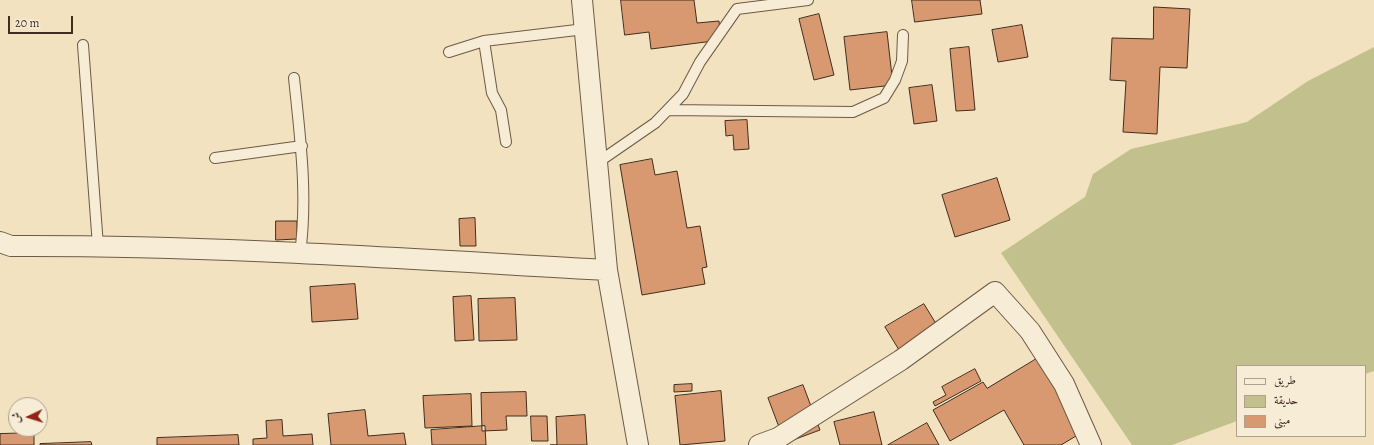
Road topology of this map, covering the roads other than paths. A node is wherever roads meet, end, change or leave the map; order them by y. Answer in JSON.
{"nodes":[{"id":1,"x":582,"y":0,"type":"edge"},
{"id":2,"x":808,"y":0,"type":"edge"},
{"id":3,"x":585,"y":29,"type":"junction"},
{"id":4,"x":903,"y":35,"type":"dead end"},
{"id":5,"x":484,"y":41,"type":"junction"},
{"id":6,"x":83,"y":45,"type":"dead end"},
{"id":7,"x":450,"y":52,"type":"dead end"},
{"id":8,"x":294,"y":78,"type":"dead end"},
{"id":9,"x":668,"y":110,"type":"junction"},
{"id":10,"x":506,"y":142,"type":"dead end"},
{"id":11,"x":302,"y":146,"type":"junction"},
{"id":12,"x":215,"y":158,"type":"dead end"},
{"id":13,"x":597,"y":163,"type":"junction"},
{"id":14,"x":0,"y":242,"type":"edge"},
{"id":15,"x":98,"y":246,"type":"junction"},
{"id":16,"x":300,"y":254,"type":"junction"},
{"id":17,"x":607,"y":270,"type":"junction"},
{"id":18,"x":638,"y":445,"type":"edge"},
{"id":19,"x":759,"y":445,"type":"edge"},
{"id":20,"x":1091,"y":445,"type":"edge"}],
"edges":[{"from":1,"to":3,"type":"street"},
{"from":2,"to":9,"type":"lane"},
{"from":3,"to":5,"type":"lane"},
{"from":3,"to":13,"type":"street"},
{"from":4,"to":9,"type":"lane"},
{"from":5,"to":7,"type":"lane"},
{"from":5,"to":10,"type":"lane"},
{"from":6,"to":15,"type":"lane"},
{"from":8,"to":11,"type":"lane"},
{"from":9,"to":13,"type":"lane"},
{"from":11,"to":12,"type":"lane"},
{"from":11,"to":16,"type":"lane"},
{"from":13,"to":17,"type":"street"},
{"from":14,"to":15,"type":"street"},
{"from":15,"to":16,"type":"street"},
{"from":16,"to":17,"type":"street"},
{"from":17,"to":18,"type":"street"},
{"from":19,"to":20,"type":"street"}]}
